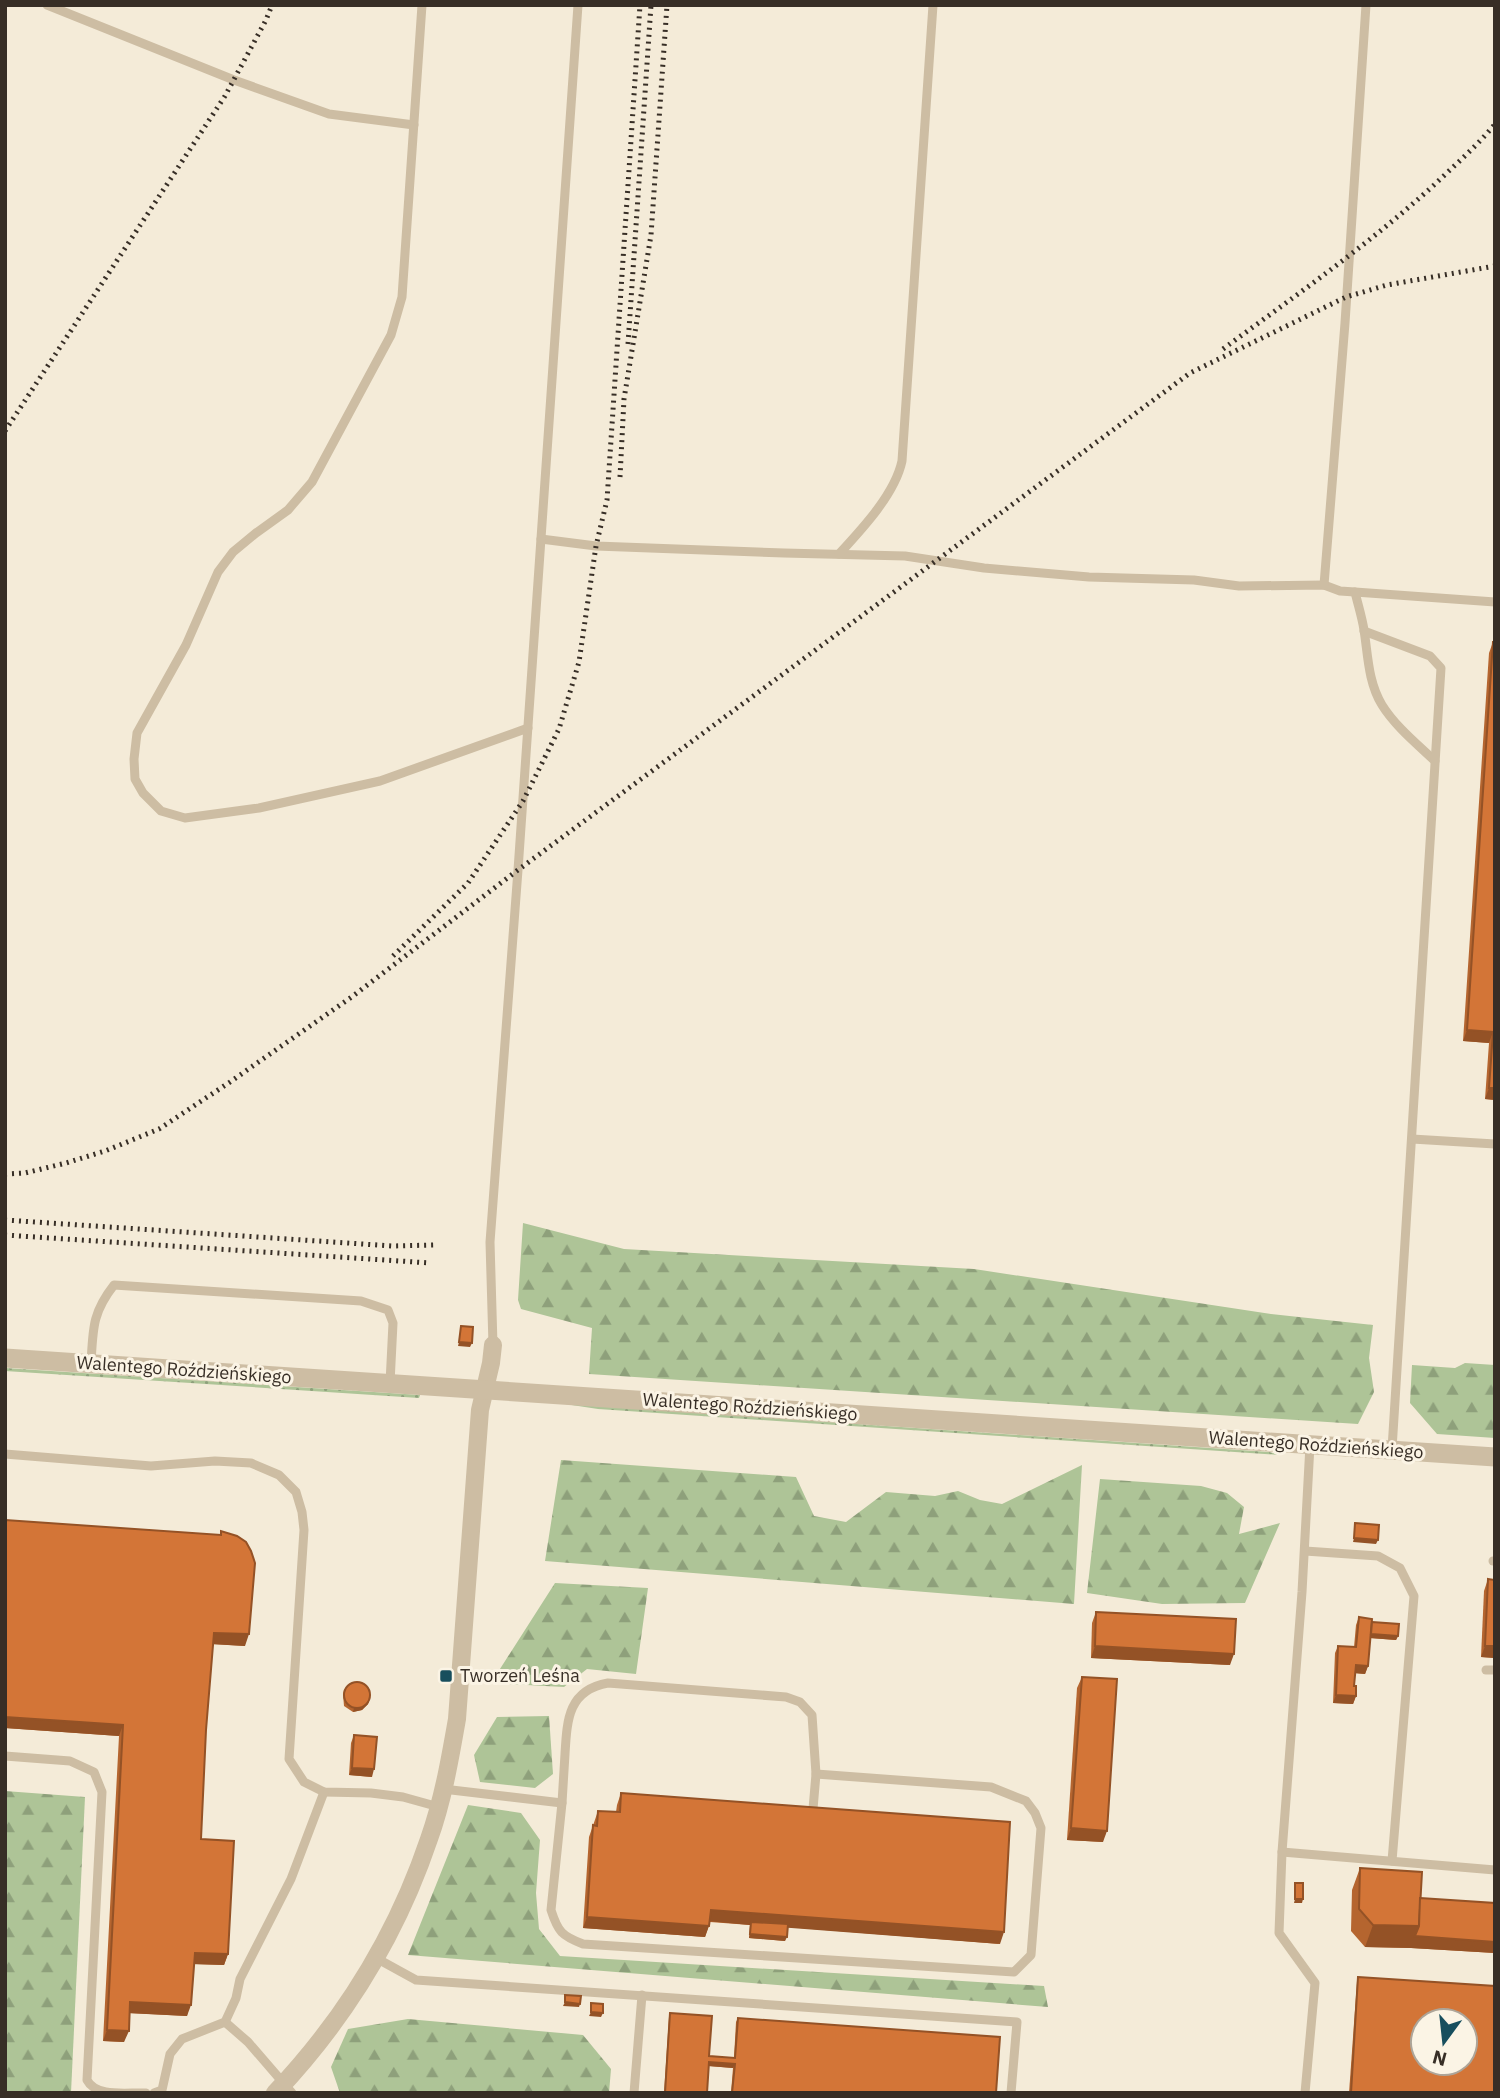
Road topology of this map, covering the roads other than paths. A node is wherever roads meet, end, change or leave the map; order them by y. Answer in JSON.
{"nodes":[{"id":1,"x":47,"y":5,"type":"edge"},
{"id":2,"x":422,"y":5,"type":"edge"},
{"id":3,"x":578,"y":5,"type":"edge"},
{"id":4,"x":933,"y":5,"type":"edge"},
{"id":5,"x":1366,"y":5,"type":"edge"},
{"id":6,"x":414,"y":125,"type":"junction"},
{"id":7,"x":541,"y":539,"type":"junction"},
{"id":8,"x":839,"y":554,"type":"junction"},
{"id":9,"x":1324,"y":585,"type":"junction"},
{"id":10,"x":1355,"y":592,"type":"junction"},
{"id":11,"x":1495,"y":602,"type":"edge"},
{"id":12,"x":1364,"y":631,"type":"junction"},
{"id":13,"x":528,"y":728,"type":"junction"},
{"id":14,"x":1435,"y":761,"type":"junction"},
{"id":15,"x":1412,"y":1139,"type":"junction"},
{"id":16,"x":1495,"y":1144,"type":"edge"},
{"id":17,"x":493,"y":1345,"type":"joint"},
{"id":18,"x":5,"y":1358,"type":"edge"},
{"id":19,"x":91,"y":1364,"type":"junction"},
{"id":20,"x":390,"y":1383,"type":"junction"},
{"id":21,"x":485,"y":1389,"type":"junction"},
{"id":22,"x":1310,"y":1445,"type":"junction"},
{"id":23,"x":1391,"y":1451,"type":"junction"},
{"id":24,"x":5,"y":1454,"type":"edge"},
{"id":25,"x":1495,"y":1457,"type":"edge"},
{"id":26,"x":1305,"y":1551,"type":"junction"},
{"id":27,"x":5,"y":1756,"type":"edge"},
{"id":28,"x":816,"y":1774,"type":"junction"},
{"id":29,"x":324,"y":1792,"type":"junction"},
{"id":30,"x":441,"y":1798,"type":"junction"},
{"id":31,"x":562,"y":1803,"type":"junction"},
{"id":32,"x":814,"y":1809,"type":"edge"},
{"id":33,"x":1282,"y":1852,"type":"junction"},
{"id":34,"x":1392,"y":1861,"type":"junction"},
{"id":35,"x":1495,"y":1870,"type":"edge"},
{"id":36,"x":376,"y":1958,"type":"junction"},
{"id":37,"x":642,"y":1995,"type":"junction"},
{"id":38,"x":225,"y":2022,"type":"junction"},
{"id":39,"x":283,"y":2090,"type":"edge"},
{"id":40,"x":146,"y":2093,"type":"edge"},
{"id":41,"x":154,"y":2093,"type":"edge"},
{"id":42,"x":634,"y":2093,"type":"edge"},
{"id":43,"x":1011,"y":2093,"type":"edge"},
{"id":44,"x":1305,"y":2093,"type":"edge"}],
"edges":[{"from":1,"to":6,"type":"lane"},
{"from":2,"to":6,"type":"lane"},
{"from":3,"to":7,"type":"lane"},
{"from":4,"to":8,"type":"lane"},
{"from":5,"to":9,"type":"lane"},
{"from":6,"to":13,"type":"lane"},
{"from":7,"to":8,"type":"lane"},
{"from":7,"to":13,"type":"lane"},
{"from":8,"to":9,"type":"lane"},
{"from":9,"to":10,"type":"lane"},
{"from":10,"to":11,"type":"lane"},
{"from":10,"to":12,"type":"lane"},
{"from":12,"to":14,"type":"lane"},
{"from":12,"to":14,"type":"lane"},
{"from":13,"to":17,"type":"lane"},
{"from":14,"to":15,"type":"lane"},
{"from":15,"to":16,"type":"lane"},
{"from":15,"to":23,"type":"lane"},
{"from":17,"to":21,"type":"street"},
{"from":18,"to":19,"type":"street","name":"Walentego Roździeńskiego"},
{"from":19,"to":20,"type":"street","name":"Walentego Roździeńskiego"},
{"from":19,"to":20,"type":"lane"},
{"from":20,"to":21,"type":"street","name":"Walentego Roździeńskiego"},
{"from":21,"to":22,"type":"street","name":"Walentego Roździeńskiego"},
{"from":21,"to":30,"type":"street"},
{"from":22,"to":23,"type":"street","name":"Walentego Roździeńskiego"},
{"from":22,"to":26,"type":"lane"},
{"from":23,"to":25,"type":"street","name":"Walentego Roździeńskiego"},
{"from":24,"to":29,"type":"lane"},
{"from":26,"to":33,"type":"lane"},
{"from":26,"to":34,"type":"lane"},
{"from":27,"to":40,"type":"lane"},
{"from":28,"to":31,"type":"lane"},
{"from":28,"to":31,"type":"lane"},
{"from":28,"to":32,"type":"lane"},
{"from":29,"to":30,"type":"lane"},
{"from":29,"to":38,"type":"lane"},
{"from":30,"to":31,"type":"lane"},
{"from":30,"to":36,"type":"street"},
{"from":33,"to":34,"type":"lane"},
{"from":33,"to":44,"type":"lane"},
{"from":34,"to":35,"type":"lane"},
{"from":36,"to":37,"type":"lane"},
{"from":36,"to":39,"type":"street"},
{"from":37,"to":42,"type":"lane"},
{"from":37,"to":43,"type":"lane"},
{"from":38,"to":39,"type":"lane"},
{"from":38,"to":41,"type":"lane"}]}
